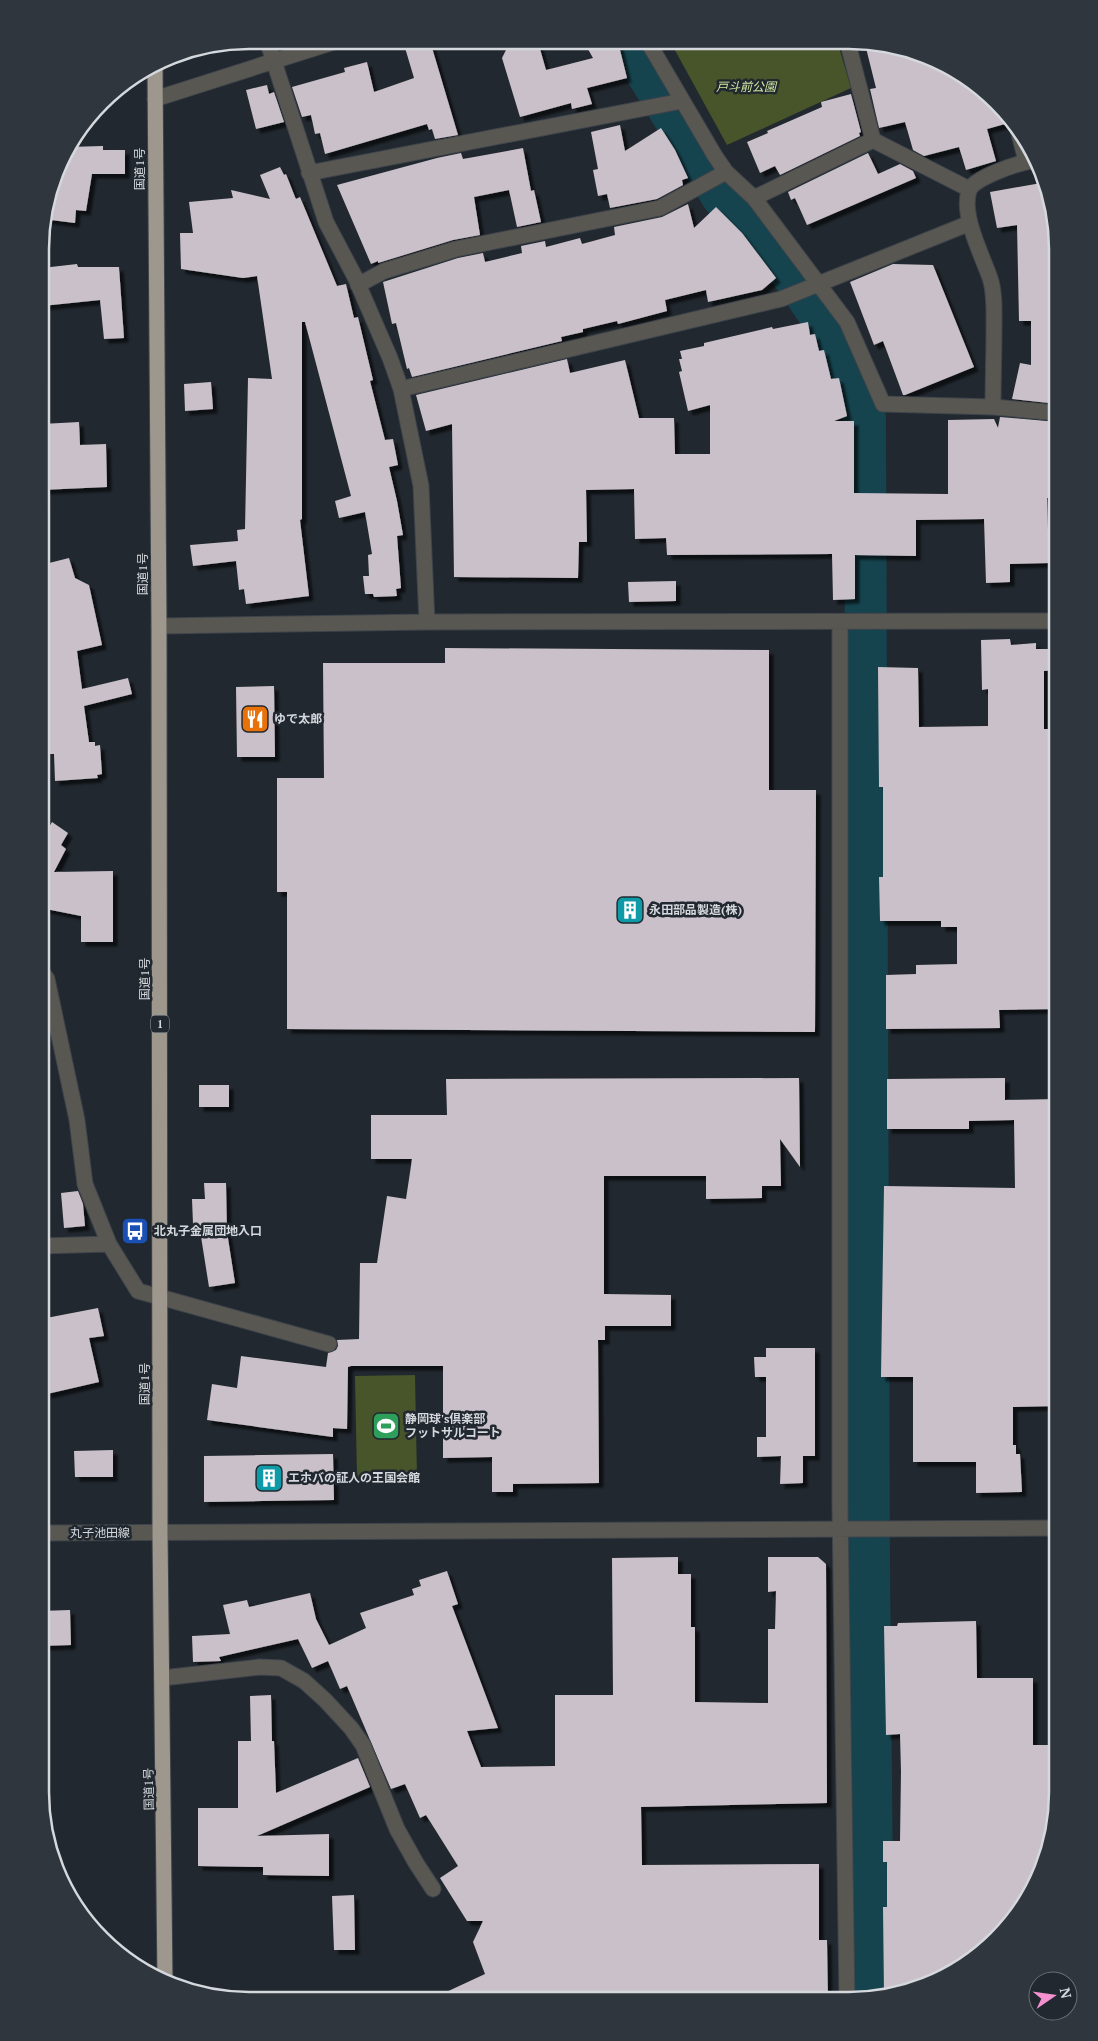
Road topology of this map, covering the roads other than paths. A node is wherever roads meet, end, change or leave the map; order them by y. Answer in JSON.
{"nodes":[{"id":1,"x":270,"y":49,"type":"edge"},
{"id":2,"x":310,"y":49,"type":"edge"},
{"id":3,"x":652,"y":49,"type":"edge"},
{"id":4,"x":849,"y":49,"type":"edge"},
{"id":5,"x":274,"y":61,"type":"junction"},
{"id":6,"x":155,"y":72,"type":"edge"},
{"id":7,"x":155,"y":99,"type":"junction"},
{"id":8,"x":682,"y":101,"type":"junction"},
{"id":9,"x":873,"y":140,"type":"junction"},
{"id":10,"x":1030,"y":161,"type":"edge"},
{"id":11,"x":726,"y":172,"type":"junction"},
{"id":12,"x":309,"y":173,"type":"junction"},
{"id":13,"x":969,"y":189,"type":"junction"},
{"id":14,"x":754,"y":198,"type":"junction"},
{"id":15,"x":970,"y":223,"type":"junction"},
{"id":16,"x":819,"y":284,"type":"junction"},
{"id":17,"x":358,"y":286,"type":"junction"},
{"id":18,"x":401,"y":389,"type":"junction"},
{"id":19,"x":993,"y":407,"type":"junction"},
{"id":20,"x":1049,"y":412,"type":"edge"},
{"id":21,"x":1049,"y":621,"type":"edge"},
{"id":22,"x":427,"y":622,"type":"junction"},
{"id":23,"x":840,"y":622,"type":"junction"},
{"id":24,"x":159,"y":626,"type":"junction"},
{"id":25,"x":49,"y":988,"type":"edge"},
{"id":26,"x":109,"y":1244,"type":"junction"},
{"id":27,"x":49,"y":1246,"type":"edge"},
{"id":28,"x":160,"y":1299,"type":"junction"},
{"id":29,"x":329,"y":1344,"type":"dead end"},
{"id":30,"x":1049,"y":1528,"type":"edge"},
{"id":31,"x":847,"y":1529,"type":"junction"},
{"id":32,"x":49,"y":1533,"type":"edge"},
{"id":33,"x":160,"y":1533,"type":"junction"},
{"id":34,"x":162,"y":1678,"type":"junction"},
{"id":35,"x":434,"y":1889,"type":"dead end"},
{"id":36,"x":165,"y":1974,"type":"edge"},
{"id":37,"x":847,"y":1992,"type":"edge"}],
"edges":[{"from":1,"to":5,"type":"street"},
{"from":2,"to":5,"type":"street"},
{"from":3,"to":8,"type":"street"},
{"from":4,"to":9,"type":"street"},
{"from":5,"to":7,"type":"street"},
{"from":5,"to":12,"type":"street"},
{"from":6,"to":7,"type":"highway","name":"国道1号","number":"1"},
{"from":7,"to":24,"type":"highway","name":"国道1号","number":"1"},
{"from":8,"to":11,"type":"street"},
{"from":8,"to":12,"type":"street"},
{"from":9,"to":13,"type":"street"},
{"from":9,"to":14,"type":"street"},
{"from":10,"to":13,"type":"street"},
{"from":11,"to":14,"type":"street"},
{"from":11,"to":17,"type":"street"},
{"from":12,"to":17,"type":"street"},
{"from":13,"to":15,"type":"street"},
{"from":14,"to":16,"type":"street"},
{"from":15,"to":16,"type":"street"},
{"from":15,"to":19,"type":"street"},
{"from":16,"to":18,"type":"street"},
{"from":16,"to":19,"type":"street"},
{"from":17,"to":18,"type":"street"},
{"from":18,"to":22,"type":"street"},
{"from":19,"to":20,"type":"street"},
{"from":21,"to":23,"type":"street"},
{"from":22,"to":23,"type":"street"},
{"from":22,"to":24,"type":"street"},
{"from":23,"to":31,"type":"street"},
{"from":24,"to":28,"type":"highway","name":"国道1号","number":"1"},
{"from":25,"to":26,"type":"street"},
{"from":26,"to":27,"type":"street"},
{"from":26,"to":28,"type":"street"},
{"from":28,"to":29,"type":"street"},
{"from":28,"to":33,"type":"highway","name":"国道1号","number":"1"},
{"from":30,"to":31,"type":"street","name":"丸子池田線"},
{"from":31,"to":33,"type":"street","name":"丸子池田線"},
{"from":31,"to":37,"type":"street"},
{"from":32,"to":33,"type":"street","name":"丸子池田線"},
{"from":33,"to":34,"type":"highway","name":"国道1号","number":"1"},
{"from":34,"to":35,"type":"street"},
{"from":34,"to":36,"type":"highway","name":"国道1号","number":"1"}]}
